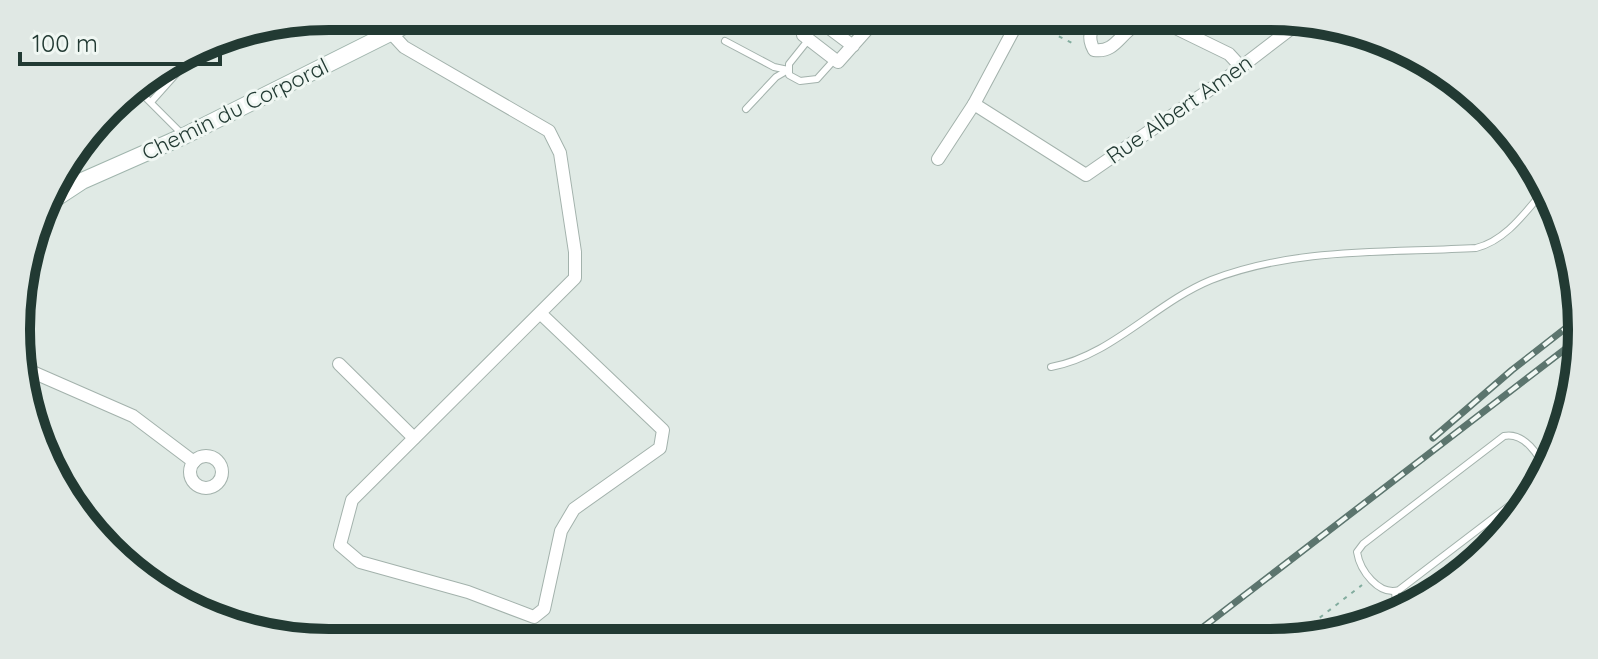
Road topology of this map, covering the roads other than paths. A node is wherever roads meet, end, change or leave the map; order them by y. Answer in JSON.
{"nodes":[{"id":1,"x":399,"y":30,"type":"edge"},
{"id":2,"x":807,"y":30,"type":"edge"},
{"id":3,"x":832,"y":30,"type":"edge"},
{"id":4,"x":867,"y":30,"type":"edge"},
{"id":5,"x":1014,"y":30,"type":"edge"},
{"id":6,"x":1091,"y":30,"type":"edge"},
{"id":7,"x":1129,"y":30,"type":"edge"},
{"id":8,"x":1180,"y":30,"type":"edge"},
{"id":9,"x":1288,"y":31,"type":"edge"},
{"id":10,"x":392,"y":34,"type":"junction"},
{"id":11,"x":809,"y":39,"type":"junction"},
{"id":12,"x":725,"y":41,"type":"dead end"},
{"id":13,"x":853,"y":46,"type":"junction"},
{"id":14,"x":835,"y":59,"type":"junction"},
{"id":15,"x":1241,"y":67,"type":"junction"},
{"id":16,"x":788,"y":70,"type":"junction"},
{"id":17,"x":179,"y":71,"type":"edge"},
{"id":18,"x":143,"y":95,"type":"edge"},
{"id":19,"x":151,"y":102,"type":"junction"},
{"id":20,"x":974,"y":104,"type":"junction"},
{"id":21,"x":746,"y":109,"type":"dead end"},
{"id":22,"x":184,"y":136,"type":"junction"},
{"id":23,"x":938,"y":159,"type":"dead end"},
{"id":24,"x":63,"y":194,"type":"edge"},
{"id":25,"x":1537,"y":198,"type":"edge"},
{"id":26,"x":540,"y":313,"type":"junction"},
{"id":27,"x":339,"y":364,"type":"dead end"},
{"id":28,"x":1051,"y":367,"type":"dead end"},
{"id":29,"x":34,"y":372,"type":"edge"},
{"id":30,"x":414,"y":438,"type":"junction"},
{"id":31,"x":1538,"y":459,"type":"edge"},
{"id":32,"x":194,"y":462,"type":"dead end"},
{"id":33,"x":1513,"y":503,"type":"edge"},
{"id":34,"x":1395,"y":592,"type":"junction"},
{"id":35,"x":1396,"y":600,"type":"edge"}],
"edges":[{"from":1,"to":10,"type":"street","name":"Chemin du Corporal"},
{"from":2,"to":11,"type":"street"},
{"from":3,"to":13,"type":"street"},
{"from":4,"to":13,"type":"street"},
{"from":5,"to":20,"type":"street"},
{"from":6,"to":7,"type":"street"},
{"from":8,"to":15,"type":"street"},
{"from":9,"to":15,"type":"street","name":"Rue Albert Amen"},
{"from":10,"to":22,"type":"street","name":"Chemin du Corporal"},
{"from":10,"to":26,"type":"street"},
{"from":11,"to":14,"type":"street"},
{"from":11,"to":16,"type":"lane"},
{"from":12,"to":16,"type":"lane"},
{"from":13,"to":14,"type":"street"},
{"from":14,"to":16,"type":"lane"},
{"from":15,"to":20,"type":"street","name":"Rue Albert Amen"},
{"from":16,"to":21,"type":"lane"},
{"from":17,"to":19,"type":"lane"},
{"from":18,"to":19,"type":"lane"},
{"from":19,"to":22,"type":"lane"},
{"from":20,"to":23,"type":"street"},
{"from":22,"to":24,"type":"street","name":"Chemin du Corporal"},
{"from":25,"to":28,"type":"lane"},
{"from":26,"to":30,"type":"street"},
{"from":26,"to":30,"type":"street"},
{"from":27,"to":30,"type":"street"},
{"from":29,"to":32,"type":"street"},
{"from":31,"to":34,"type":"lane"},
{"from":33,"to":34,"type":"lane"},
{"from":34,"to":35,"type":"lane"}]}
